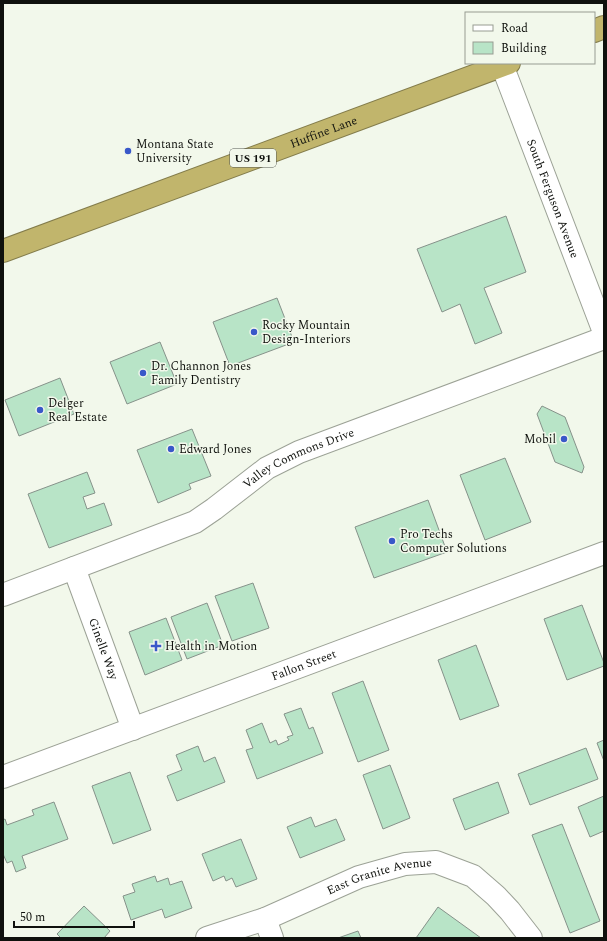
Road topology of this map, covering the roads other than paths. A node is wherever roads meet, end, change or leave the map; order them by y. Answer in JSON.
{"nodes":[{"id":1,"x":506,"y":64,"type":"edge"},
{"id":2,"x":3,"y":251,"type":"edge"},
{"id":3,"x":604,"y":332,"type":"edge"},
{"id":4,"x":604,"y":338,"type":"edge"},
{"id":5,"x":604,"y":553,"type":"edge"},
{"id":6,"x":74,"y":568,"type":"junction"},
{"id":7,"x":3,"y":595,"type":"edge"},
{"id":8,"x":133,"y":729,"type":"junction"},
{"id":9,"x":3,"y":777,"type":"edge"},
{"id":10,"x":269,"y":928,"type":"edge"},
{"id":11,"x":207,"y":938,"type":"edge"},
{"id":12,"x":531,"y":938,"type":"edge"}],
"edges":[{"from":1,"to":2,"type":"highway","name":"Huffine Lane","number":"US 191"},
{"from":1,"to":3,"type":"street","name":"South Ferguson Avenue"},
{"from":4,"to":6,"type":"street","name":"Valley Commons Drive"},
{"from":5,"to":8,"type":"street","name":"Fallon Street"},
{"from":6,"to":7,"type":"street","name":"Valley Commons Drive"},
{"from":6,"to":8,"type":"street","name":"Ginelle Way"},
{"from":8,"to":9,"type":"street","name":"Fallon Street"},
{"from":10,"to":11,"type":"street","name":"East Granite Avenue"},
{"from":10,"to":12,"type":"street","name":"East Granite Avenue"}]}
